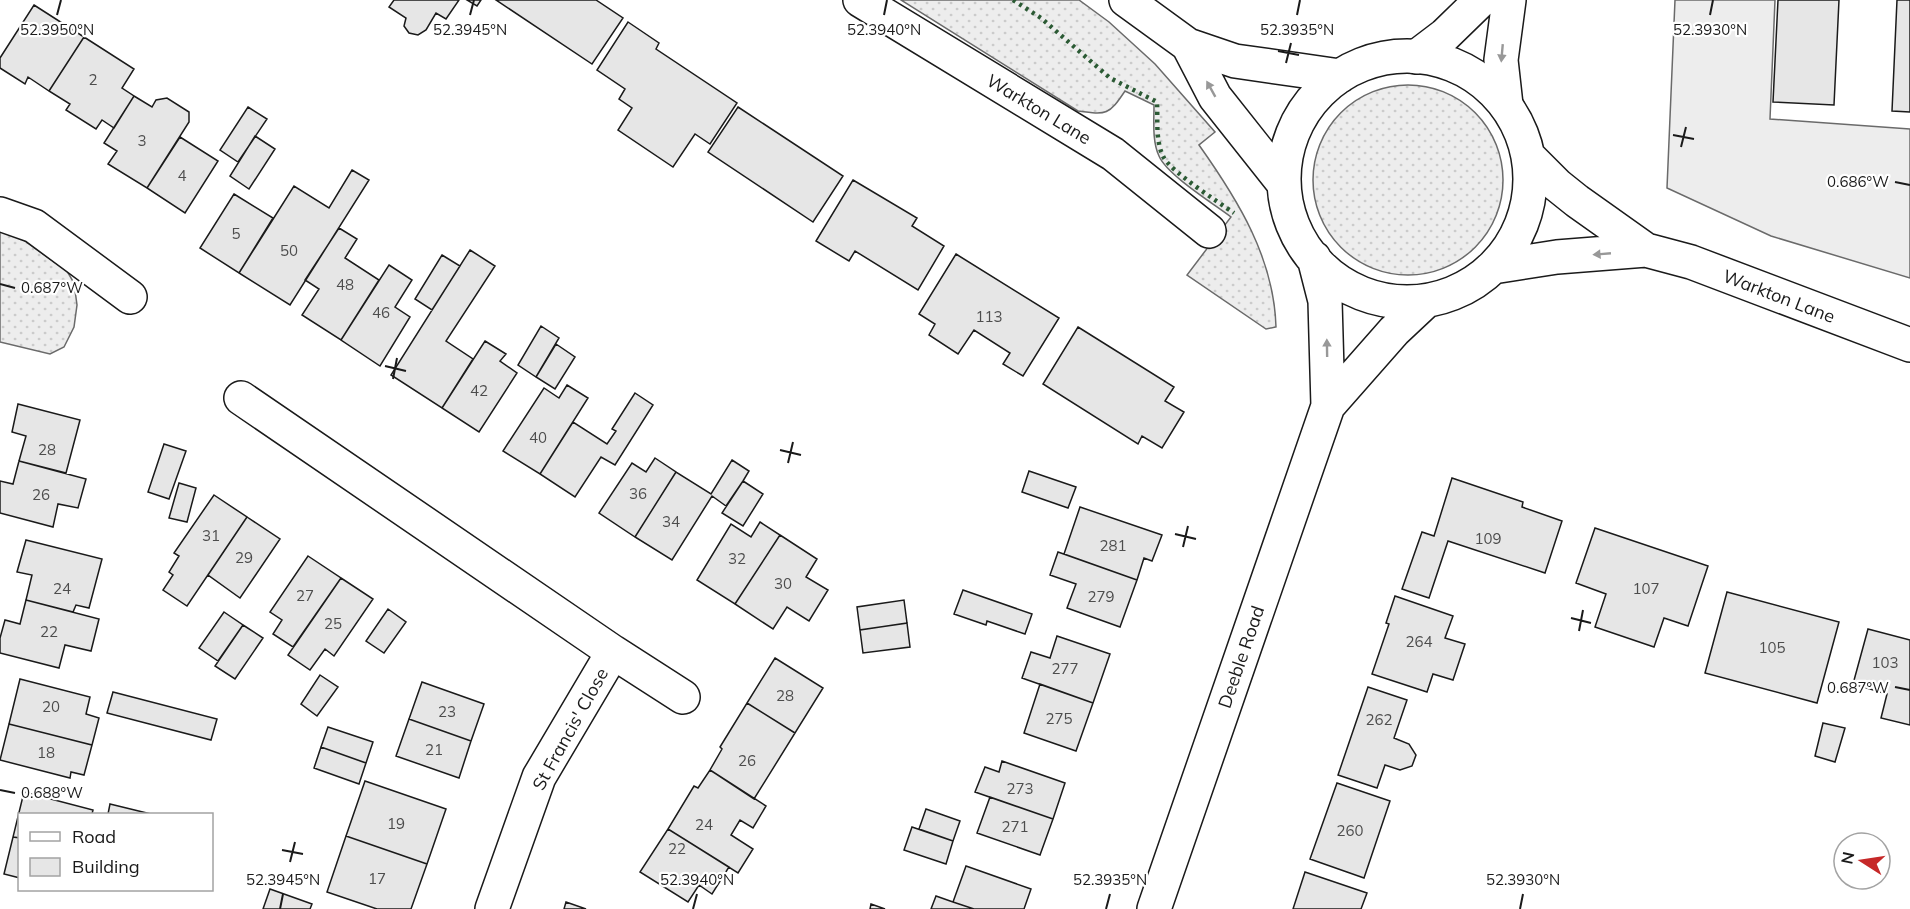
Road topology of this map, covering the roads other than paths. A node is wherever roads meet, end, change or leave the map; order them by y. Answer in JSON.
{"nodes":[{"id":1,"x":860,"y":0,"type":"edge"},
{"id":2,"x":1126,"y":0,"type":"edge"},
{"id":3,"x":1481,"y":0,"type":"edge"},
{"id":4,"x":1509,"y":0,"type":"edge"},
{"id":5,"x":1188,"y":45,"type":"junction"},
{"id":6,"x":1416,"y":57,"type":"junction"},
{"id":7,"x":1341,"y":76,"type":"junction"},
{"id":8,"x":1506,"y":105,"type":"junction"},
{"id":9,"x":1528,"y":156,"type":"junction"},
{"id":10,"x":1284,"y":184,"type":"junction"},
{"id":11,"x":0,"y":214,"type":"edge"},
{"id":12,"x":1209,"y":231,"type":"dead end"},
{"id":13,"x":1646,"y":250,"type":"junction"},
{"id":14,"x":1314,"y":258,"type":"junction"},
{"id":15,"x":1493,"y":267,"type":"junction"},
{"id":16,"x":130,"y":297,"type":"dead end"},
{"id":17,"x":1426,"y":301,"type":"junction"},
{"id":18,"x":1910,"y":345,"type":"edge"},
{"id":19,"x":241,"y":398,"type":"dead end"},
{"id":20,"x":1328,"y":406,"type":"junction"},
{"id":21,"x":613,"y":652,"type":"junction"},
{"id":22,"x":683,"y":697,"type":"dead end"},
{"id":23,"x":492,"y":909,"type":"edge"},
{"id":24,"x":1154,"y":909,"type":"edge"}],
"edges":[{"from":1,"to":12,"type":"street","name":"Warkton Lane"},
{"from":2,"to":5,"type":"street"},
{"from":3,"to":6,"type":"street"},
{"from":4,"to":8,"type":"street","one_way":true},
{"from":5,"to":7,"type":"street"},
{"from":10,"to":5,"type":"street","one_way":true},
{"from":6,"to":7,"type":"street"},
{"from":6,"to":8,"type":"street"},
{"from":7,"to":10,"type":"street"},
{"from":8,"to":9,"type":"street"},
{"from":9,"to":13,"type":"street","name":"Warkton Lane"},
{"from":9,"to":15,"type":"street"},
{"from":10,"to":14,"type":"street"},
{"from":11,"to":16,"type":"street"},
{"from":13,"to":15,"type":"street","name":"Warkton Lane","one_way":true},
{"from":13,"to":18,"type":"street","name":"Warkton Lane"},
{"from":14,"to":17,"type":"street"},
{"from":20,"to":14,"type":"street","name":"Deeble Road","one_way":true},
{"from":15,"to":17,"type":"street"},
{"from":17,"to":20,"type":"street","name":"Deeble Road"},
{"from":19,"to":21,"type":"street"},
{"from":20,"to":24,"type":"street","name":"Deeble Road"},
{"from":21,"to":22,"type":"street"},
{"from":21,"to":23,"type":"street","name":"St Francis' Close"}]}
